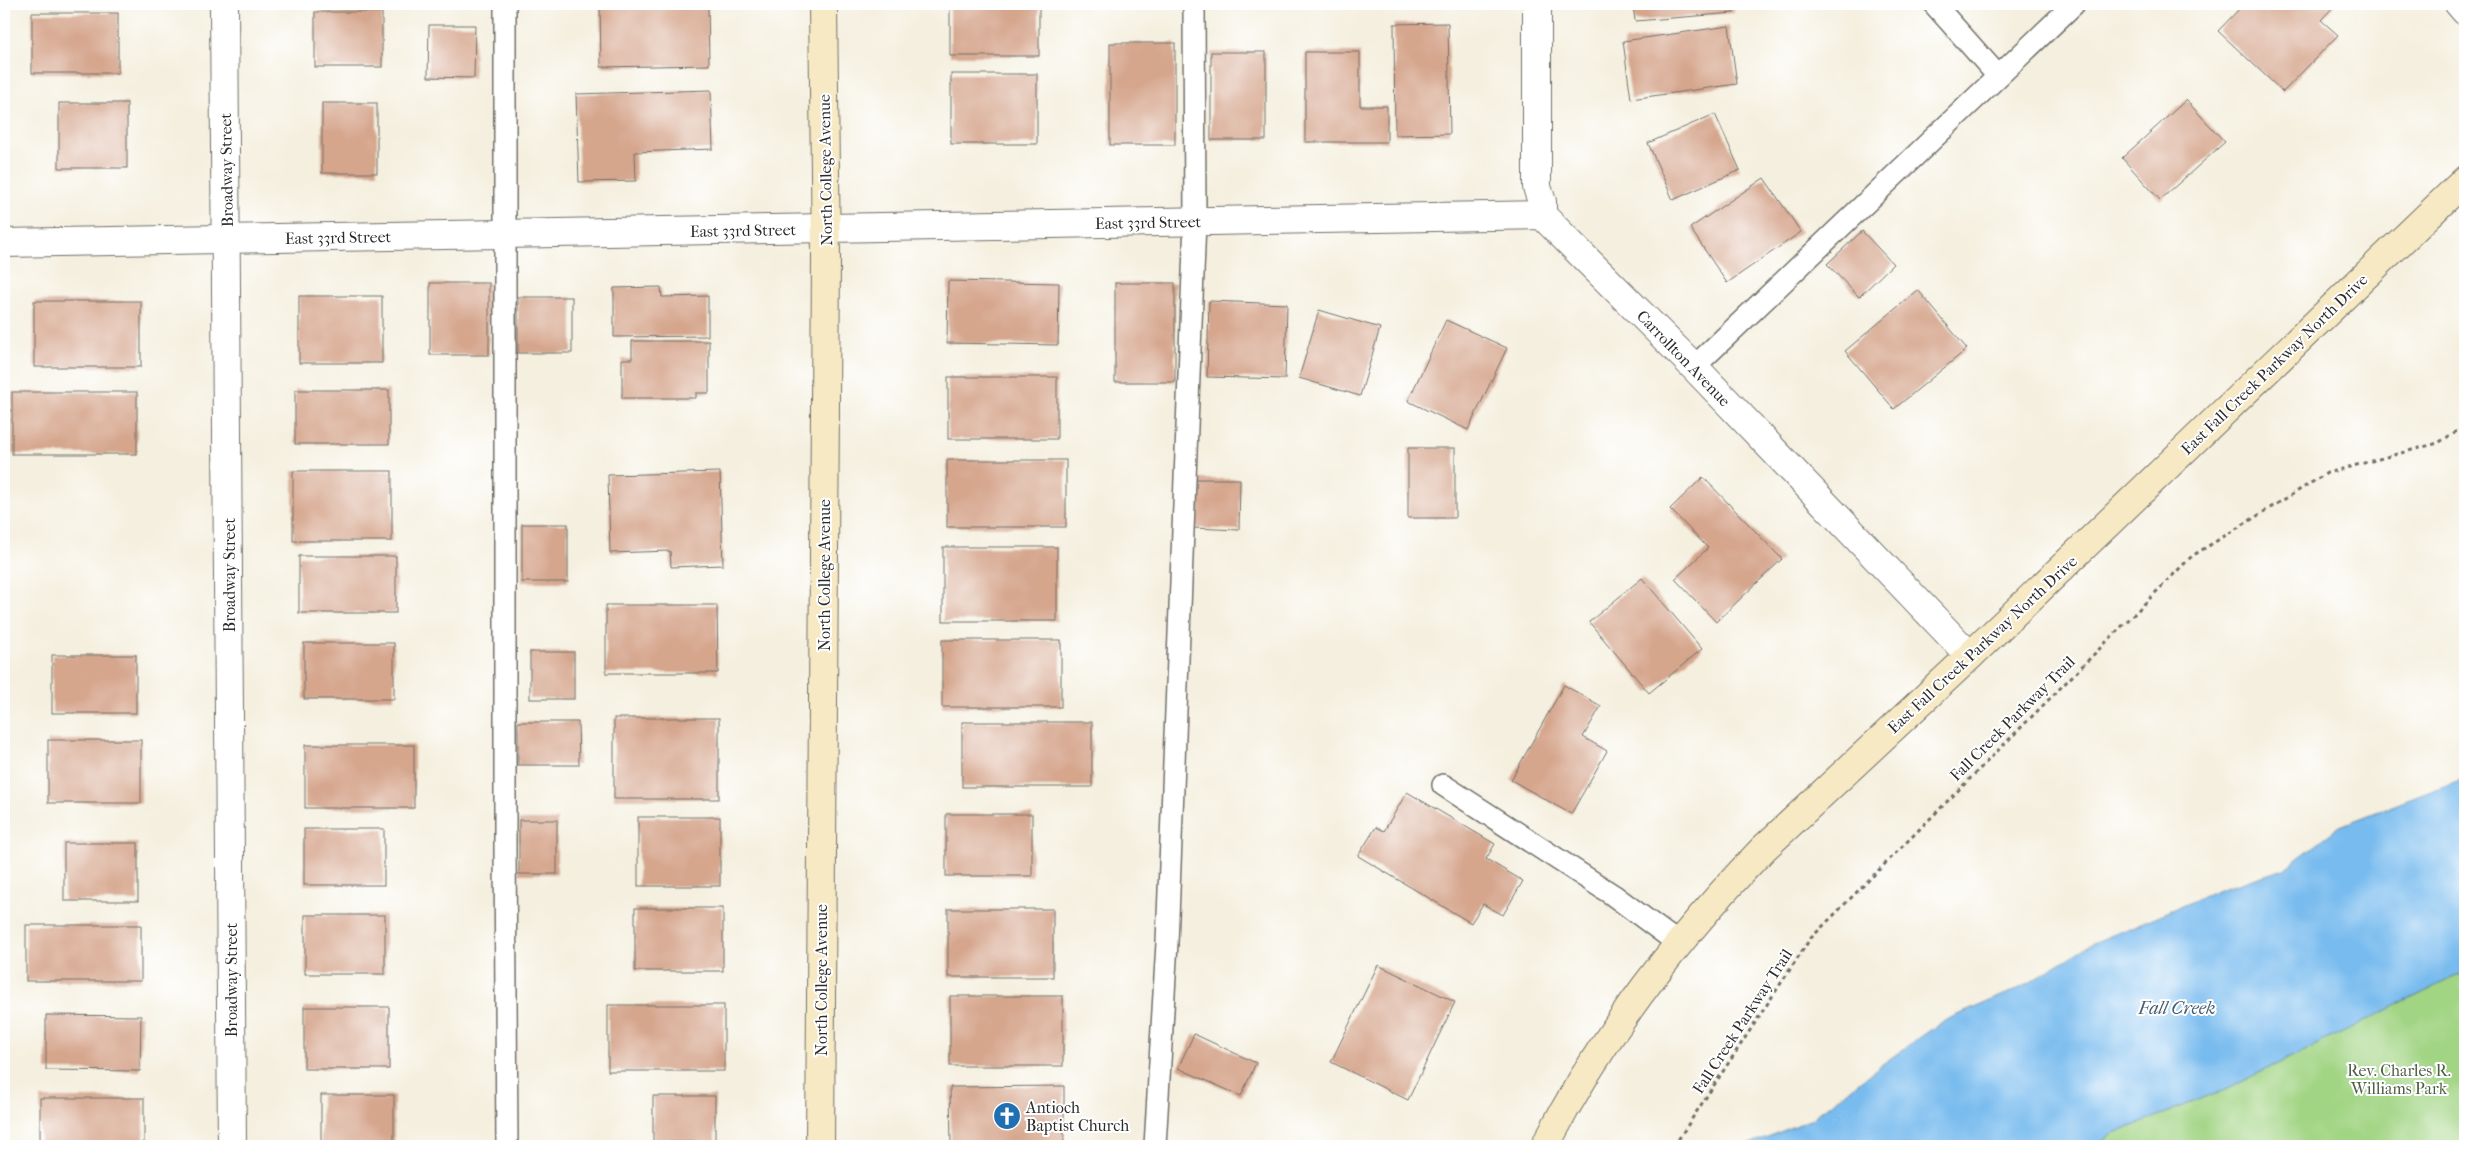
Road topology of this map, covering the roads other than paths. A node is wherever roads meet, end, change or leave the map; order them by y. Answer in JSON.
{"nodes":[{"id":1,"x":224,"y":4,"type":"edge"},
{"id":2,"x":505,"y":4,"type":"edge"},
{"id":3,"x":823,"y":4,"type":"edge"},
{"id":4,"x":1194,"y":4,"type":"edge"},
{"id":5,"x":1536,"y":4,"type":"edge"},
{"id":6,"x":1934,"y":4,"type":"edge"},
{"id":7,"x":2074,"y":4,"type":"edge"},
{"id":8,"x":2459,"y":4,"type":"edge"},
{"id":9,"x":2465,"y":10,"type":"edge"},
{"id":10,"x":1998,"y":76,"type":"junction"},
{"id":11,"x":2465,"y":180,"type":"edge"},
{"id":12,"x":1542,"y":215,"type":"junction"},
{"id":13,"x":1195,"y":221,"type":"junction"},
{"id":14,"x":826,"y":228,"type":"junction"},
{"id":15,"x":506,"y":234,"type":"junction"},
{"id":16,"x":227,"y":240,"type":"junction"},
{"id":17,"x":4,"y":243,"type":"edge"},
{"id":18,"x":1694,"y":367,"type":"junction"},
{"id":19,"x":1970,"y":656,"type":"junction"},
{"id":20,"x":1443,"y":786,"type":"dead end"},
{"id":21,"x":1679,"y":944,"type":"junction"},
{"id":22,"x":232,"y":1146,"type":"edge"},
{"id":23,"x":507,"y":1146,"type":"edge"},
{"id":24,"x":820,"y":1146,"type":"edge"},
{"id":25,"x":1155,"y":1146,"type":"edge"},
{"id":26,"x":1545,"y":1146,"type":"edge"}],
"edges":[{"from":1,"to":16,"type":"street","name":"Broadway Street"},
{"from":2,"to":15,"type":"lane"},
{"from":3,"to":14,"type":"main road","name":"North College Avenue"},
{"from":4,"to":13,"type":"lane"},
{"from":5,"to":12,"type":"street"},
{"from":6,"to":10,"type":"lane"},
{"from":7,"to":10,"type":"lane"},
{"from":8,"to":9,"type":"street"},
{"from":10,"to":18,"type":"lane"},
{"from":11,"to":19,"type":"main road","name":"East Fall Creek Parkway North Drive"},
{"from":12,"to":13,"type":"street","name":"East 33rd Street"},
{"from":12,"to":18,"type":"street","name":"Carrollton Avenue"},
{"from":13,"to":14,"type":"street","name":"East 33rd Street"},
{"from":13,"to":25,"type":"lane"},
{"from":14,"to":15,"type":"street","name":"East 33rd Street"},
{"from":14,"to":24,"type":"main road","name":"North College Avenue"},
{"from":15,"to":16,"type":"street","name":"East 33rd Street"},
{"from":15,"to":23,"type":"lane"},
{"from":16,"to":17,"type":"street","name":"East 33rd Street"},
{"from":16,"to":22,"type":"street","name":"Broadway Street"},
{"from":18,"to":19,"type":"street","name":"Carrollton Avenue"},
{"from":19,"to":21,"type":"main road","name":"East Fall Creek Parkway North Drive"},
{"from":20,"to":21,"type":"lane"},
{"from":21,"to":26,"type":"main road","name":"East Fall Creek Parkway North Drive"}]}
